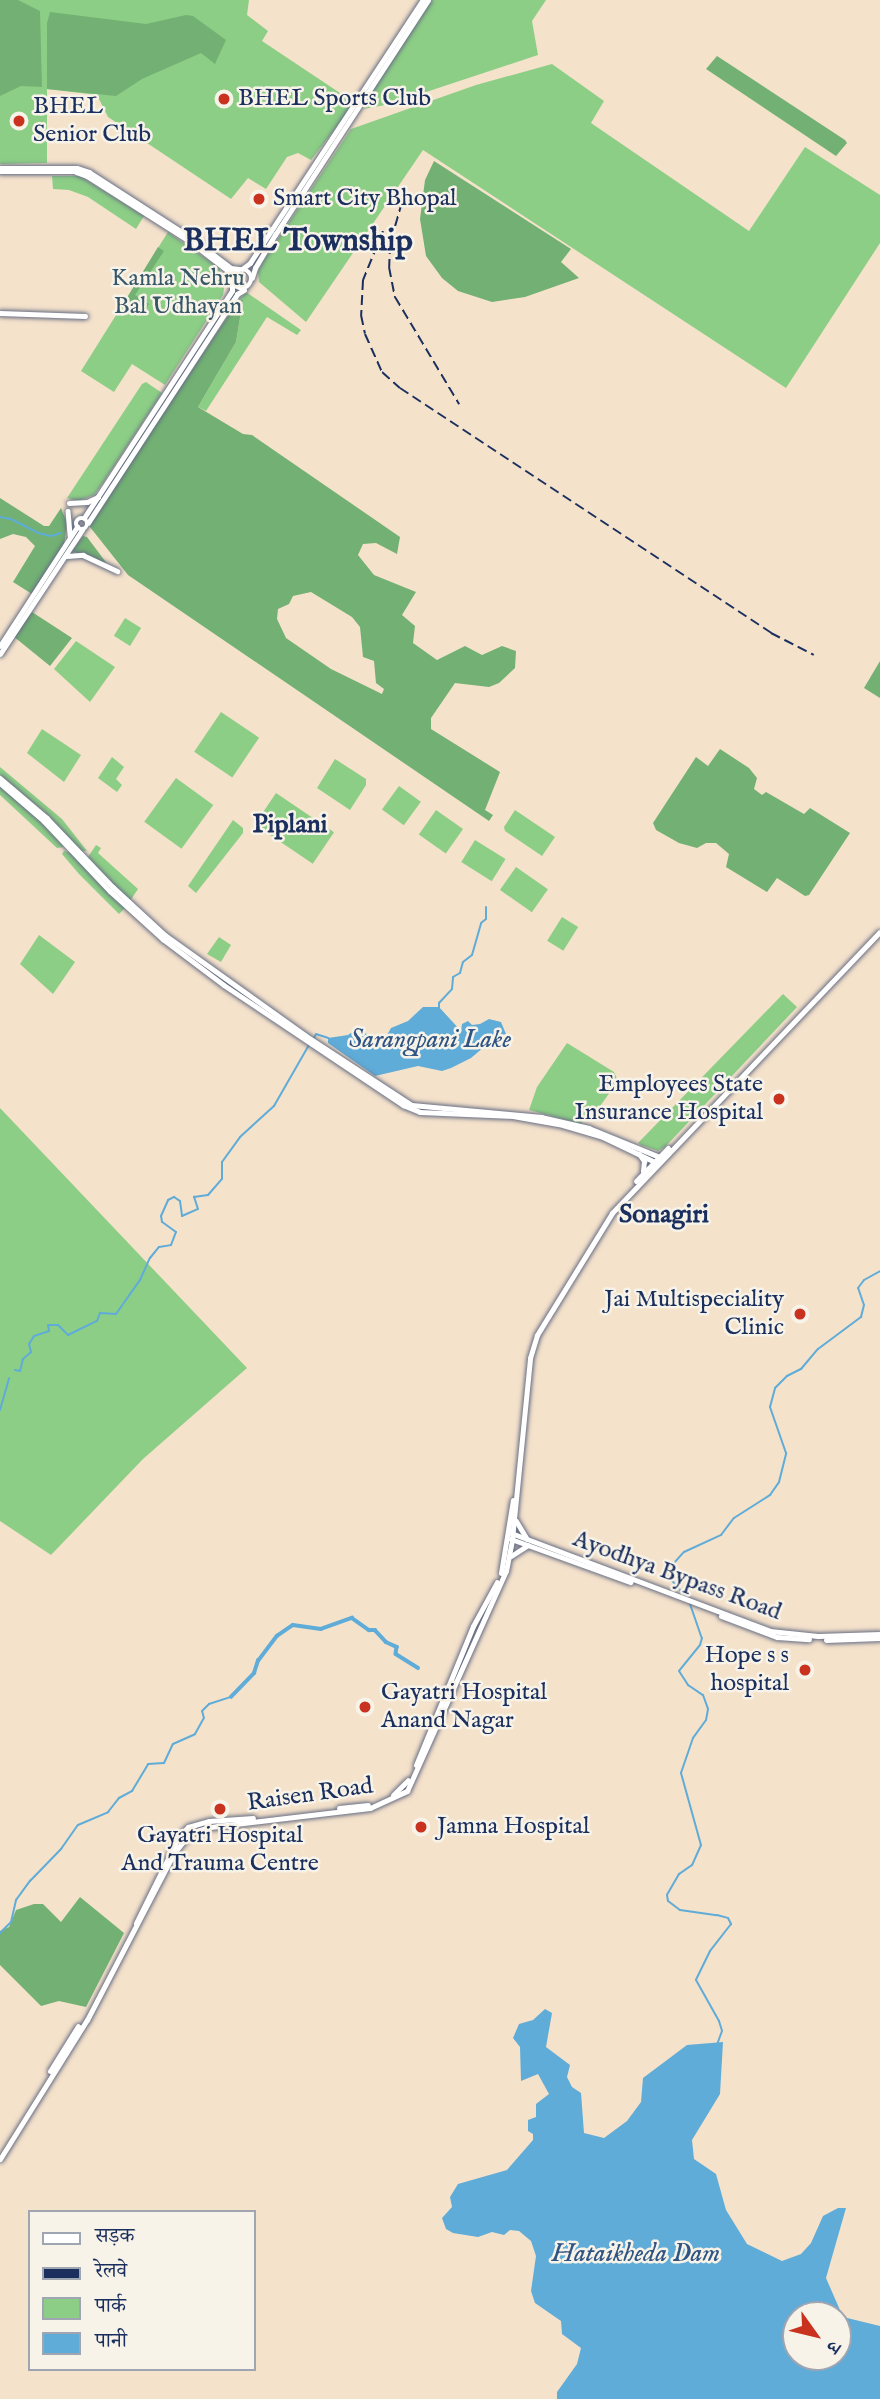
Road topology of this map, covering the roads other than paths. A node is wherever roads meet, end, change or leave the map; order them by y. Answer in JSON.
{"nodes":[{"id":1,"x":425,"y":0,"type":"edge"},
{"id":2,"x":368,"y":88,"type":"junction"},
{"id":3,"x":0,"y":170,"type":"edge"},
{"id":4,"x":214,"y":257,"type":"junction"},
{"id":5,"x":240,"y":269,"type":"junction"},
{"id":6,"x":252,"y":278,"type":"junction"},
{"id":7,"x":232,"y":279,"type":"junction"},
{"id":8,"x":244,"y":289,"type":"junction"},
{"id":9,"x":0,"y":313,"type":"edge"},
{"id":10,"x":85,"y":316,"type":"dead end"},
{"id":11,"x":98,"y":497,"type":"junction"},
{"id":12,"x":69,"y":503,"type":"dead end"},
{"id":13,"x":68,"y":512,"type":"dead end"},
{"id":14,"x":86,"y":521,"type":"junction"},
{"id":15,"x":80,"y":528,"type":"junction"},
{"id":16,"x":69,"y":541,"type":"junction"},
{"id":17,"x":65,"y":556,"type":"junction"},
{"id":18,"x":118,"y":571,"type":"dead end"},
{"id":19,"x":33,"y":600,"type":"junction"},
{"id":20,"x":0,"y":646,"type":"edge"},
{"id":21,"x":0,"y":654,"type":"edge"},
{"id":22,"x":0,"y":778,"type":"edge"},
{"id":23,"x":0,"y":783,"type":"edge"},
{"id":24,"x":880,"y":930,"type":"edge"},
{"id":25,"x":304,"y":1037,"type":"junction"},
{"id":26,"x":593,"y":1131,"type":"junction"},
{"id":27,"x":639,"y":1154,"type":"junction"},
{"id":28,"x":659,"y":1160,"type":"junction"},
{"id":29,"x":642,"y":1174,"type":"junction"},
{"id":30,"x":514,"y":1518,"type":"junction"},
{"id":31,"x":510,"y":1536,"type":"junction"},
{"id":32,"x":529,"y":1543,"type":"junction"},
{"id":33,"x":508,"y":1559,"type":"junction"},
{"id":34,"x":474,"y":1625,"type":"junction"},
{"id":35,"x":481,"y":1628,"type":"junction"},
{"id":36,"x":880,"y":1636,"type":"edge"},
{"id":37,"x":53,"y":2071,"type":"junction"},
{"id":38,"x":41,"y":2090,"type":"junction"},
{"id":39,"x":0,"y":2152,"type":"edge"},
{"id":40,"x":0,"y":2159,"type":"edge"}],
"edges":[{"from":1,"to":2,"type":"main road"},
{"from":2,"to":5,"type":"main road"},
{"from":2,"to":6,"type":"main road"},
{"from":3,"to":4,"type":"main road"},
{"from":4,"to":5,"type":"main road"},
{"from":4,"to":7,"type":"main road"},
{"from":5,"to":6,"type":"main road"},
{"from":5,"to":7,"type":"main road"},
{"from":6,"to":8,"type":"main road"},
{"from":7,"to":8,"type":"main road"},
{"from":7,"to":11,"type":"main road"},
{"from":8,"to":14,"type":"main road"},
{"from":9,"to":10,"type":"main road"},
{"from":11,"to":12,"type":"main road"},
{"from":11,"to":14,"type":"main road"},
{"from":13,"to":16,"type":"main road"},
{"from":14,"to":15,"type":"main road"},
{"from":14,"to":15,"type":"main road"},
{"from":15,"to":16,"type":"main road"},
{"from":15,"to":17,"type":"main road"},
{"from":16,"to":19,"type":"main road"},
{"from":17,"to":18,"type":"main road"},
{"from":17,"to":19,"type":"main road"},
{"from":19,"to":20,"type":"main road"},
{"from":19,"to":21,"type":"main road"},
{"from":22,"to":25,"type":"main road"},
{"from":23,"to":25,"type":"main road"},
{"from":24,"to":28,"type":"main road"},
{"from":25,"to":26,"type":"main road"},
{"from":26,"to":27,"type":"main road"},
{"from":26,"to":28,"type":"main road"},
{"from":27,"to":28,"type":"main road"},
{"from":27,"to":29,"type":"main road"},
{"from":28,"to":29,"type":"main road"},
{"from":28,"to":30,"type":"main road"},
{"from":29,"to":31,"type":"main road"},
{"from":30,"to":31,"type":"main road"},
{"from":30,"to":32,"type":"main road"},
{"from":31,"to":32,"type":"main road","name":"Ayodhya Bypass Road"},
{"from":31,"to":33,"type":"main road","name":"Raisen Road"},
{"from":31,"to":34,"type":"main road","name":"Raisen Road"},
{"from":32,"to":33,"type":"main road"},
{"from":32,"to":36,"type":"main road","name":"Ayodhya Bypass Road"},
{"from":33,"to":35,"type":"main road","name":"Raisen Road"},
{"from":34,"to":35,"type":"main road"},
{"from":34,"to":37,"type":"main road","name":"Raisen Road"},
{"from":35,"to":37,"type":"main road","name":"Raisen Road"},
{"from":37,"to":38,"type":"main road","name":"Raisen Road"},
{"from":38,"to":39,"type":"main road","name":"Raisen Road"},
{"from":38,"to":40,"type":"main road","name":"Raisen Road"}]}
